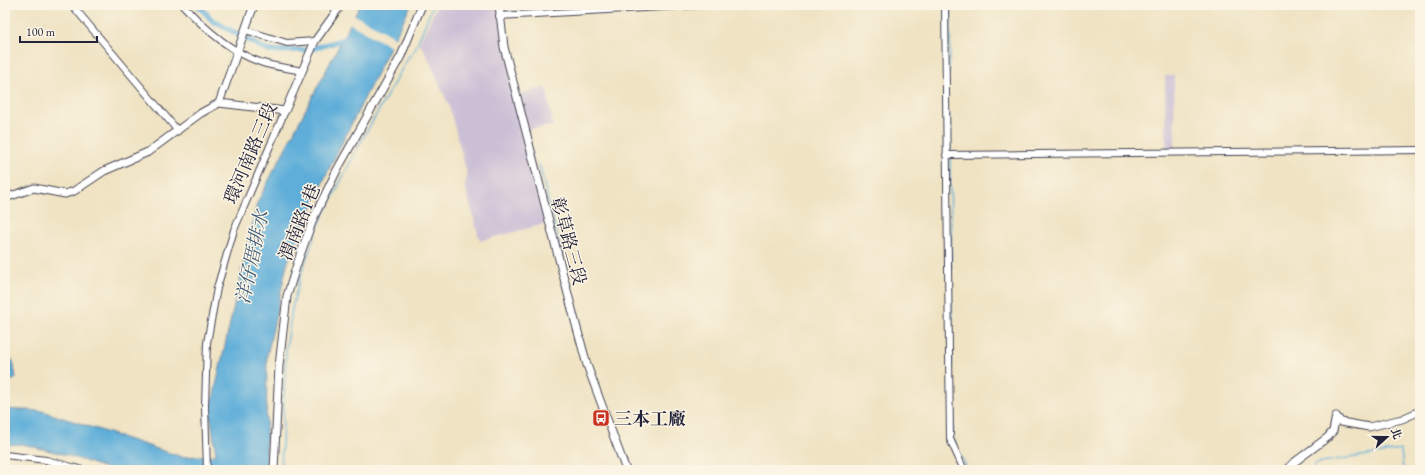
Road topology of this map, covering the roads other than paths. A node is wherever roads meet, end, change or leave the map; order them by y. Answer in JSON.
{"nodes":[{"id":1,"x":72,"y":5,"type":"edge"},
{"id":2,"x":183,"y":5,"type":"edge"},
{"id":3,"x":254,"y":5,"type":"edge"},
{"id":4,"x":340,"y":5,"type":"edge"},
{"id":5,"x":422,"y":5,"type":"edge"},
{"id":6,"x":499,"y":5,"type":"edge"},
{"id":7,"x":698,"y":5,"type":"edge"},
{"id":8,"x":945,"y":5,"type":"edge"},
{"id":9,"x":499,"y":16,"type":"junction"},
{"id":10,"x":245,"y":31,"type":"junction"},
{"id":11,"x":315,"y":41,"type":"junction"},
{"id":12,"x":238,"y":48,"type":"junction"},
{"id":13,"x":304,"y":68,"type":"junction"},
{"id":14,"x":219,"y":103,"type":"junction"},
{"id":15,"x":285,"y":111,"type":"junction"},
{"id":16,"x":178,"y":131,"type":"junction"},
{"id":17,"x":1420,"y":150,"type":"edge"},
{"id":18,"x":946,"y":154,"type":"junction"},
{"id":19,"x":5,"y":198,"type":"edge"},
{"id":20,"x":1420,"y":411,"type":"edge"},
{"id":21,"x":5,"y":455,"type":"edge"},
{"id":22,"x":83,"y":470,"type":"edge"},
{"id":23,"x":207,"y":470,"type":"edge"},
{"id":24,"x":274,"y":470,"type":"edge"},
{"id":25,"x":626,"y":470,"type":"edge"},
{"id":26,"x":964,"y":470,"type":"edge"},
{"id":27,"x":1288,"y":470,"type":"edge"}],
"edges":[{"from":1,"to":16,"type":"street"},
{"from":2,"to":12,"type":"street"},
{"from":3,"to":10,"type":"street"},
{"from":4,"to":11,"type":"street","name":"環河南路三段"},
{"from":5,"to":24,"type":"street","name":"渭南路1巷"},
{"from":6,"to":9,"type":"street","name":"彰草路三段"},
{"from":7,"to":9,"type":"street"},
{"from":8,"to":18,"type":"street"},
{"from":9,"to":25,"type":"street","name":"彰草路三段"},
{"from":10,"to":11,"type":"street"},
{"from":10,"to":12,"type":"street"},
{"from":11,"to":13,"type":"street","name":"環河南路三段"},
{"from":12,"to":13,"type":"street"},
{"from":12,"to":14,"type":"street"},
{"from":13,"to":15,"type":"street","name":"環河南路三段"},
{"from":14,"to":15,"type":"street"},
{"from":14,"to":16,"type":"street"},
{"from":15,"to":23,"type":"street","name":"環河南路三段"},
{"from":16,"to":19,"type":"street"},
{"from":17,"to":18,"type":"street"},
{"from":18,"to":26,"type":"street"},
{"from":20,"to":27,"type":"street"},
{"from":21,"to":22,"type":"street"}]}
